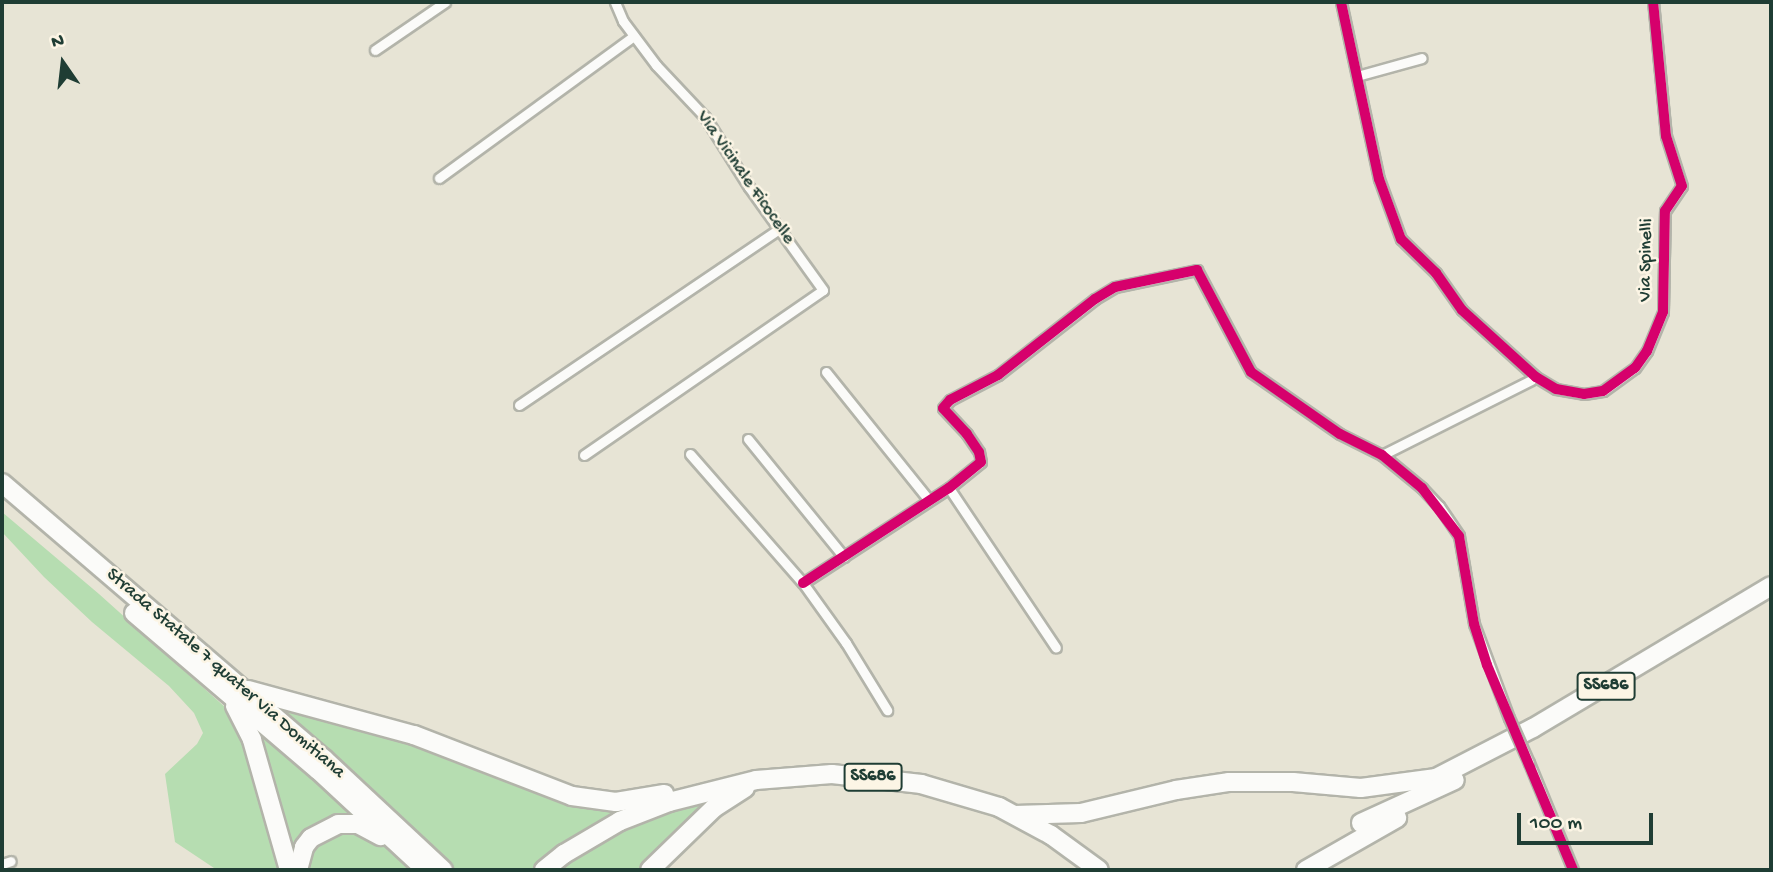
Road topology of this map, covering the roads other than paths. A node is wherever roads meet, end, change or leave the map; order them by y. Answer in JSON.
{"nodes":[{"id":1,"x":445,"y":2,"type":"edge"},
{"id":2,"x":1341,"y":2,"type":"edge"},
{"id":3,"x":1653,"y":2,"type":"edge"},
{"id":4,"x":619,"y":4,"type":"edge"},
{"id":5,"x":634,"y":36,"type":"junction"},
{"id":6,"x":375,"y":50,"type":"dead end"},
{"id":7,"x":1422,"y":58,"type":"dead end"},
{"id":8,"x":1357,"y":76,"type":"junction"},
{"id":9,"x":439,"y":178,"type":"dead end"},
{"id":10,"x":779,"y":229,"type":"junction"},
{"id":11,"x":826,"y":372,"type":"dead end"},
{"id":12,"x":1533,"y":378,"type":"junction"},
{"id":13,"x":519,"y":405,"type":"dead end"},
{"id":14,"x":748,"y":439,"type":"dead end"},
{"id":15,"x":691,"y":454,"type":"dead end"},
{"id":16,"x":584,"y":455,"type":"dead end"},
{"id":17,"x":1382,"y":455,"type":"junction"},
{"id":18,"x":2,"y":483,"type":"edge"},
{"id":19,"x":949,"y":488,"type":"junction"},
{"id":20,"x":2,"y":499,"type":"edge"},
{"id":21,"x":929,"y":500,"type":"junction"},
{"id":22,"x":844,"y":557,"type":"junction"},
{"id":23,"x":803,"y":583,"type":"junction"},
{"id":24,"x":1771,"y":586,"type":"edge"},
{"id":25,"x":1771,"y":600,"type":"edge"},
{"id":26,"x":1056,"y":648,"type":"dead end"},
{"id":27,"x":235,"y":692,"type":"junction"},
{"id":28,"x":887,"y":710,"type":"dead end"},
{"id":29,"x":756,"y":780,"type":"junction"},
{"id":30,"x":1438,"y":783,"type":"junction"},
{"id":31,"x":698,"y":793,"type":"junction"},
{"id":32,"x":986,"y":805,"type":"junction"},
{"id":33,"x":1081,"y":813,"type":"junction"},
{"id":34,"x":1015,"y":815,"type":"junction"},
{"id":35,"x":1361,"y":823,"type":"dead end"},
{"id":36,"x":402,"y":846,"type":"junction"},
{"id":37,"x":1072,"y":857,"type":"edge"},
{"id":38,"x":289,"y":870,"type":"edge"},
{"id":39,"x":299,"y":870,"type":"edge"},
{"id":40,"x":426,"y":870,"type":"edge"},
{"id":41,"x":443,"y":870,"type":"edge"},
{"id":42,"x":544,"y":870,"type":"edge"},
{"id":43,"x":650,"y":870,"type":"edge"},
{"id":44,"x":1099,"y":870,"type":"edge"},
{"id":45,"x":1306,"y":870,"type":"edge"},
{"id":46,"x":1573,"y":870,"type":"edge"}],
"edges":[{"from":1,"to":6,"type":"street"},
{"from":2,"to":8,"type":"street"},
{"from":3,"to":12,"type":"street","name":"Via Spinelli"},
{"from":4,"to":5,"type":"street","name":"Via Vicinale Ficocelle"},
{"from":5,"to":9,"type":"street"},
{"from":5,"to":10,"type":"street","name":"Via Vicinale Ficocelle"},
{"from":7,"to":8,"type":"street"},
{"from":8,"to":12,"type":"street"},
{"from":10,"to":13,"type":"street"},
{"from":10,"to":16,"type":"street","name":"Via Vicinale Ficocelle"},
{"from":11,"to":21,"type":"street"},
{"from":12,"to":17,"type":"street"},
{"from":14,"to":22,"type":"street"},
{"from":15,"to":23,"type":"street"},
{"from":17,"to":19,"type":"street"},
{"from":17,"to":46,"type":"street","bridge":true},
{"from":18,"to":27,"type":"highway","name":"Strada Statale 7 quater Via Domitiana"},
{"from":19,"to":21,"type":"street"},
{"from":19,"to":26,"type":"street"},
{"from":20,"to":27,"type":"highway","name":"Strada Statale 7 quater Via Domitiana"},
{"from":21,"to":22,"type":"street"},
{"from":22,"to":23,"type":"street"},
{"from":23,"to":28,"type":"street"},
{"from":24,"to":30,"type":"highway","number":"SS686"},
{"from":25,"to":30,"type":"highway","number":"SS686"},
{"from":27,"to":31,"type":"highway"},
{"from":27,"to":36,"type":"highway","name":"Strada Statale 7 quater Via Domitiana"},
{"from":27,"to":38,"type":"highway"},
{"from":27,"to":41,"type":"highway","name":"Strada Statale 7 quater Via Domitiana"},
{"from":29,"to":31,"type":"highway","number":"SS686"},
{"from":29,"to":32,"type":"highway","number":"SS686"},
{"from":29,"to":43,"type":"highway"},
{"from":30,"to":33,"type":"highway","number":"SS686"},
{"from":30,"to":35,"type":"highway","number":"SS686"},
{"from":30,"to":45,"type":"highway","number":"SS686"},
{"from":31,"to":42,"type":"highway"},
{"from":32,"to":34,"type":"highway","number":"SS686"},
{"from":32,"to":37,"type":"highway","number":"SS686"},
{"from":33,"to":34,"type":"highway","number":"SS686"},
{"from":33,"to":37,"type":"highway"},
{"from":34,"to":37,"type":"highway","number":"SS686"},
{"from":36,"to":39,"type":"highway"},
{"from":36,"to":40,"type":"highway","name":"Strada Statale 7 quater Via Domitiana"},
{"from":37,"to":44,"type":"highway","number":"SS686"}]}
